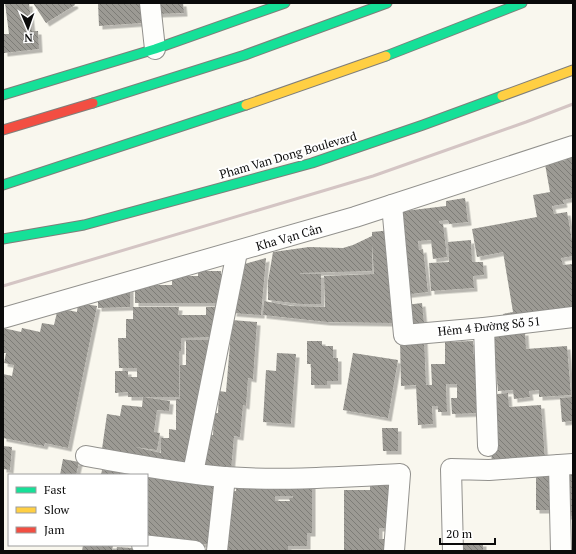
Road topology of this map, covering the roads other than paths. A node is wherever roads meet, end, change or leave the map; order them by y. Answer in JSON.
{"nodes":[{"id":1,"x":150,"y":3,"type":"edge"},
{"id":2,"x":285,"y":3,"type":"edge"},
{"id":3,"x":388,"y":3,"type":"edge"},
{"id":4,"x":522,"y":3,"type":"edge"},
{"id":5,"x":155,"y":49,"type":"junction"},
{"id":6,"x":573,"y":70,"type":"edge"},
{"id":7,"x":3,"y":95,"type":"edge"},
{"id":8,"x":3,"y":130,"type":"edge"},
{"id":9,"x":573,"y":146,"type":"edge"},
{"id":10,"x":3,"y":185,"type":"edge"},
{"id":11,"x":392,"y":205,"type":"junction"},
{"id":12,"x":3,"y":239,"type":"edge"},
{"id":13,"x":237,"y":252,"type":"junction"},
{"id":14,"x":573,"y":317,"type":"edge"},
{"id":15,"x":3,"y":318,"type":"edge"},
{"id":16,"x":484,"y":328,"type":"junction"},
{"id":17,"x":488,"y":446,"type":"dead end"},
{"id":18,"x":86,"y":456,"type":"dead end"},
{"id":19,"x":566,"y":464,"type":"edge"},
{"id":20,"x":193,"y":474,"type":"junction"},
{"id":21,"x":226,"y":477,"type":"junction"},
{"id":22,"x":148,"y":546,"type":"edge"},
{"id":23,"x":196,"y":551,"type":"edge"},
{"id":24,"x":217,"y":551,"type":"edge"},
{"id":25,"x":394,"y":551,"type":"edge"},
{"id":26,"x":453,"y":551,"type":"edge"},
{"id":27,"x":561,"y":551,"type":"edge"}],
"edges":[{"from":1,"to":5,"type":"street"},
{"from":2,"to":5,"type":"main road"},
{"from":3,"to":8,"type":"main road"},
{"from":4,"to":10,"type":"main road"},
{"from":5,"to":7,"type":"main road"},
{"from":6,"to":12,"type":"main road","name":"Pham Van Dong Boulevard"},
{"from":9,"to":11,"type":"street","name":"Kha Vạn Cân"},
{"from":11,"to":13,"type":"street","name":"Kha Vạn Cân"},
{"from":11,"to":16,"type":"street","name":"Hẻm 4 Đường Số 51"},
{"from":13,"to":15,"type":"street","name":"Kha Vạn Cân"},
{"from":13,"to":20,"type":"street"},
{"from":14,"to":16,"type":"street","name":"Hẻm 4 Đường Số 51"},
{"from":16,"to":17,"type":"street"},
{"from":18,"to":20,"type":"street"},
{"from":19,"to":26,"type":"street"},
{"from":19,"to":27,"type":"street"},
{"from":20,"to":21,"type":"street"},
{"from":21,"to":24,"type":"street"},
{"from":21,"to":25,"type":"street"},
{"from":22,"to":23,"type":"street"}]}
